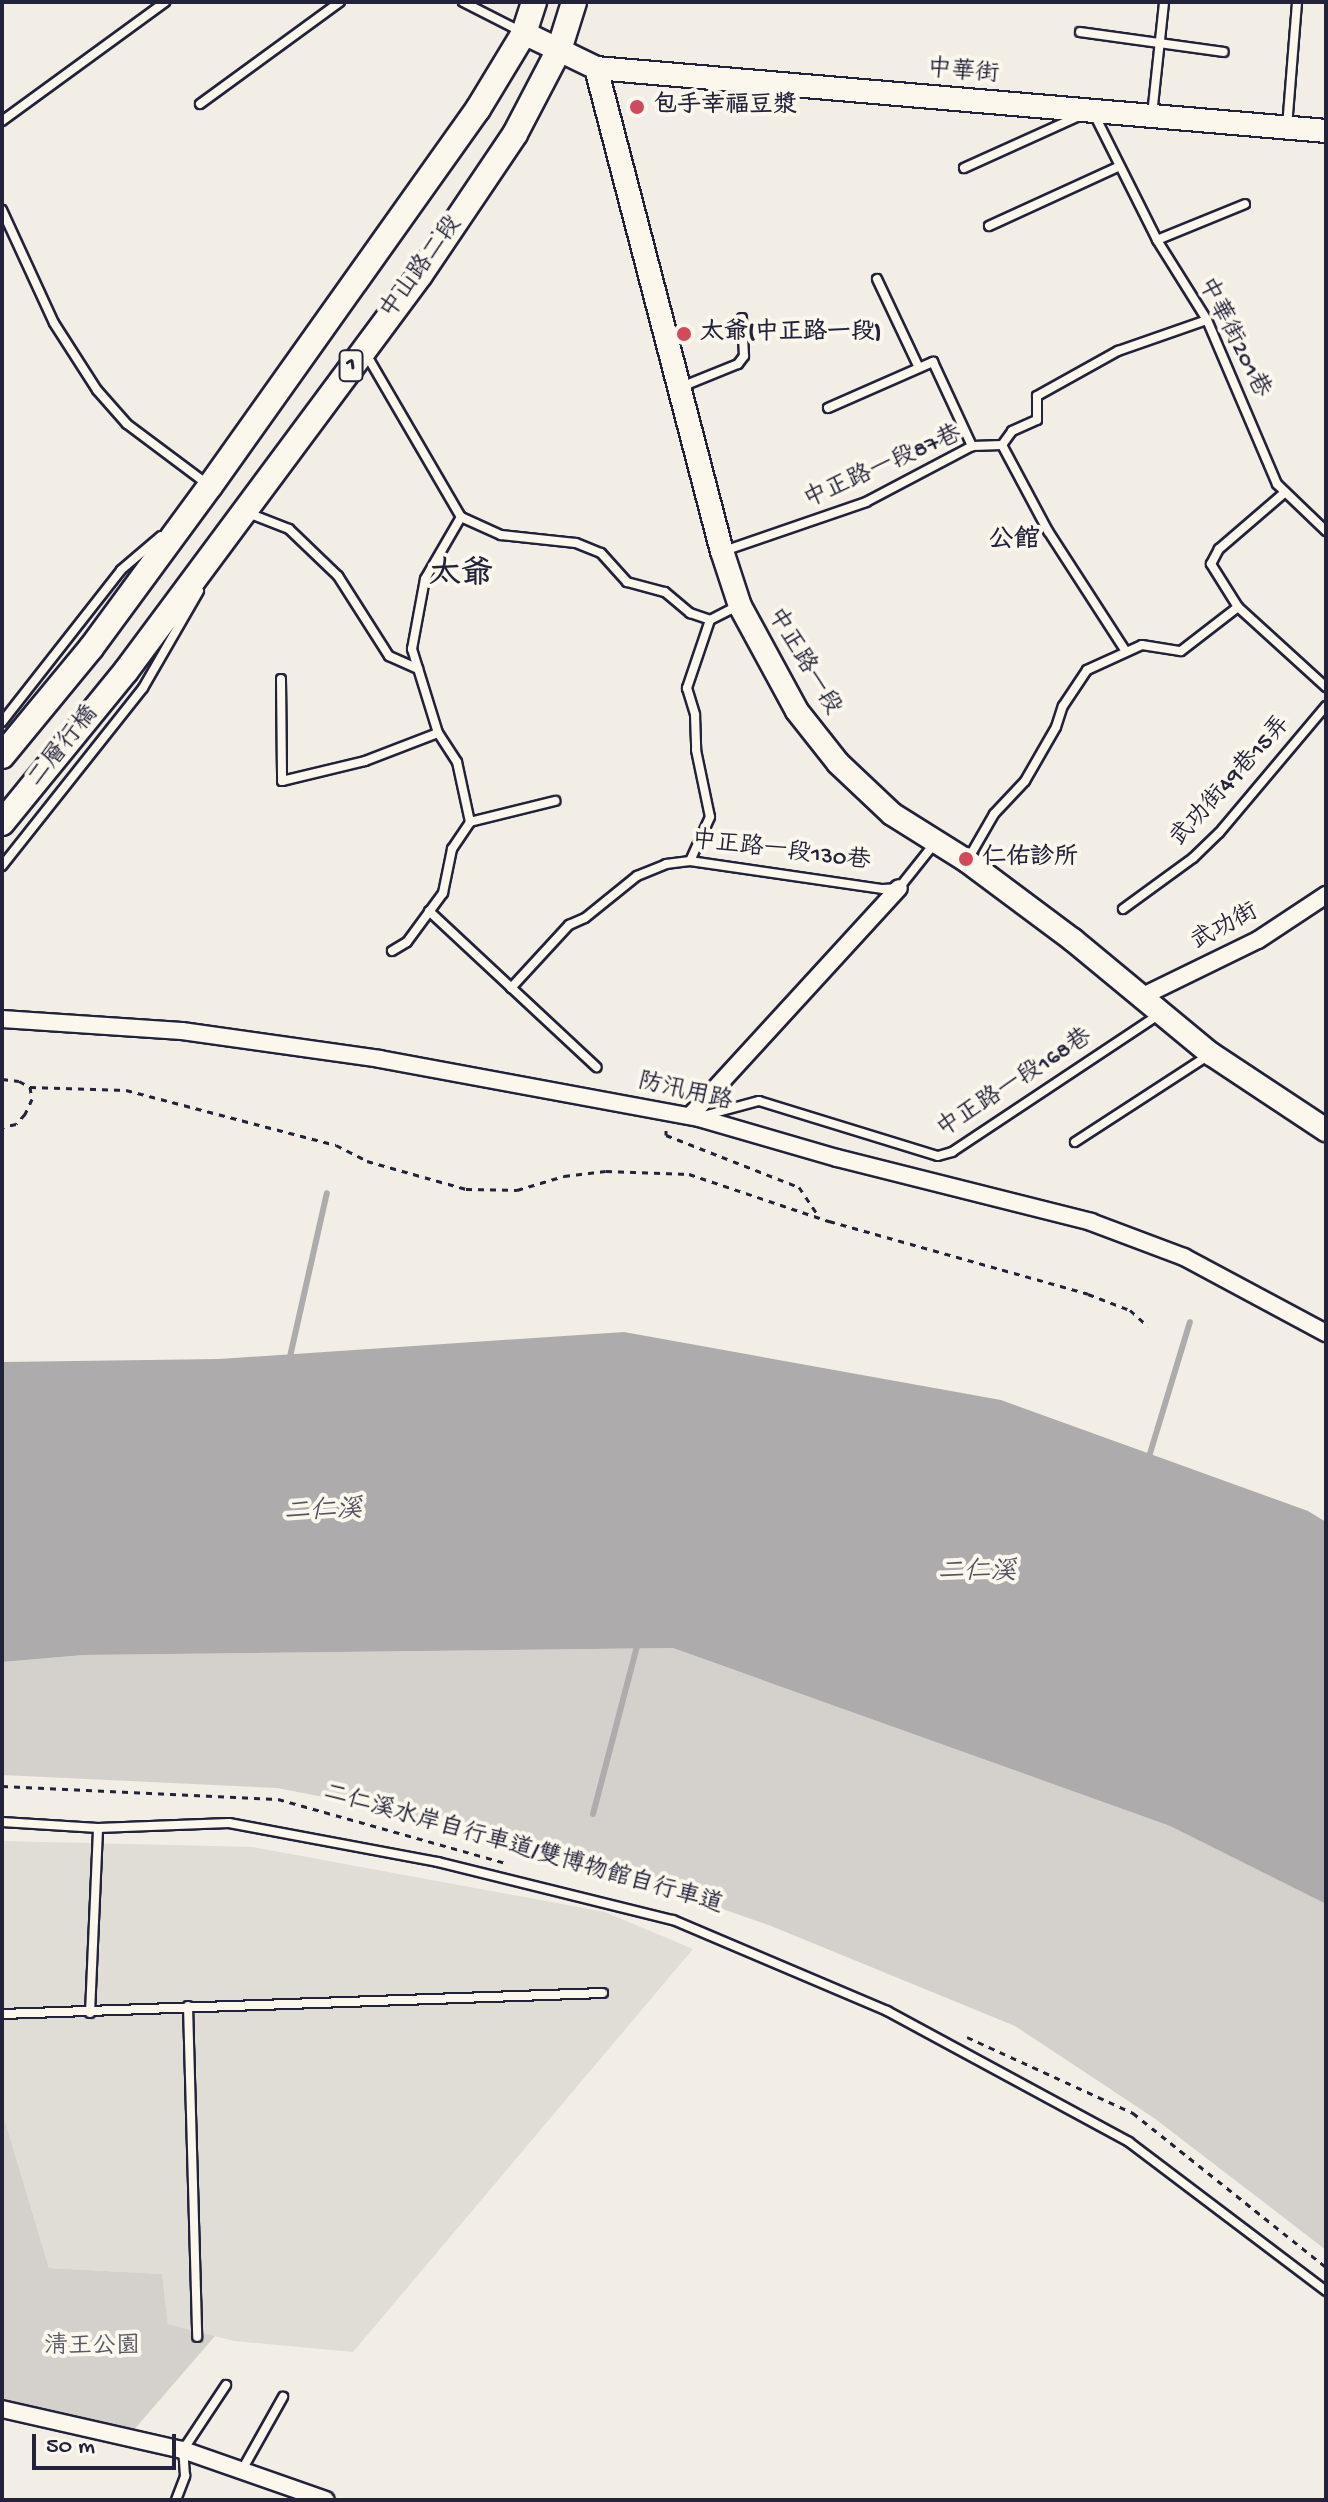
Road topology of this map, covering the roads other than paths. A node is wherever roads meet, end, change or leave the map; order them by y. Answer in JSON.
{"nodes":[{"id":1,"x":165,"y":2,"type":"edge"},
{"id":2,"x":340,"y":2,"type":"edge"},
{"id":3,"x":463,"y":2,"type":"edge"},
{"id":4,"x":534,"y":2,"type":"edge"},
{"id":5,"x":574,"y":2,"type":"edge"},
{"id":6,"x":1164,"y":2,"type":"edge"},
{"id":7,"x":1297,"y":2,"type":"edge"},
{"id":8,"x":1080,"y":32,"type":"dead end"},
{"id":9,"x":524,"y":33,"type":"junction"},
{"id":10,"x":1160,"y":42,"type":"junction"},
{"id":11,"x":559,"y":50,"type":"junction"},
{"id":12,"x":1224,"y":52,"type":"dead end"},
{"id":13,"x":596,"y":68,"type":"junction"},
{"id":14,"x":200,"y":104,"type":"dead end"},
{"id":15,"x":1092,"y":110,"type":"junction"},
{"id":16,"x":1151,"y":116,"type":"junction"},
{"id":17,"x":2,"y":121,"type":"edge"},
{"id":18,"x":1287,"y":128,"type":"junction"},
{"id":19,"x":1326,"y":131,"type":"edge"},
{"id":20,"x":1118,"y":167,"type":"junction"},
{"id":21,"x":964,"y":168,"type":"dead end"},
{"id":22,"x":1245,"y":204,"type":"dead end"},
{"id":23,"x":2,"y":210,"type":"edge"},
{"id":24,"x":989,"y":226,"type":"dead end"},
{"id":25,"x":1157,"y":240,"type":"junction"},
{"id":26,"x":877,"y":279,"type":"dead end"},
{"id":27,"x":742,"y":318,"type":"dead end"},
{"id":28,"x":1207,"y":320,"type":"junction"},
{"id":29,"x":363,"y":348,"type":"junction"},
{"id":30,"x":919,"y":368,"type":"junction"},
{"id":31,"x":677,"y":389,"type":"junction"},
{"id":32,"x":828,"y":408,"type":"dead end"},
{"id":33,"x":1002,"y":445,"type":"junction"},
{"id":34,"x":972,"y":446,"type":"junction"},
{"id":35,"x":210,"y":486,"type":"junction"},
{"id":36,"x":1283,"y":494,"type":"junction"},
{"id":37,"x":195,"y":506,"type":"junction"},
{"id":38,"x":461,"y":517,"type":"junction"},
{"id":39,"x":239,"y":523,"type":"junction"},
{"id":40,"x":1326,"y":531,"type":"edge"},
{"id":41,"x":722,"y":551,"type":"junction"},
{"id":42,"x":740,"y":606,"type":"junction"},
{"id":43,"x":1238,"y":607,"type":"junction"},
{"id":44,"x":710,"y":620,"type":"junction"},
{"id":45,"x":91,"y":648,"type":"joint"},
{"id":46,"x":1125,"y":650,"type":"junction"},
{"id":47,"x":418,"y":669,"type":"junction"},
{"id":48,"x":126,"y":671,"type":"joint"},
{"id":49,"x":281,"y":679,"type":"dead end"},
{"id":50,"x":1326,"y":687,"type":"edge"},
{"id":51,"x":1326,"y":706,"type":"edge"},
{"id":52,"x":2,"y":722,"type":"edge"},
{"id":53,"x":438,"y":733,"type":"junction"},
{"id":54,"x":2,"y":756,"type":"edge"},
{"id":55,"x":555,"y":801,"type":"dead end"},
{"id":56,"x":470,"y":822,"type":"junction"},
{"id":57,"x":2,"y":823,"type":"edge"},
{"id":58,"x":934,"y":844,"type":"junction"},
{"id":59,"x":690,"y":861,"type":"junction"},
{"id":60,"x":967,"y":861,"type":"junction"},
{"id":61,"x":2,"y":866,"type":"edge"},
{"id":62,"x":899,"y":888,"type":"junction"},
{"id":63,"x":1326,"y":895,"type":"edge"},
{"id":64,"x":1123,"y":909,"type":"dead end"},
{"id":65,"x":429,"y":911,"type":"junction"},
{"id":66,"x":392,"y":951,"type":"dead end"},
{"id":67,"x":511,"y":988,"type":"junction"},
{"id":68,"x":1143,"y":996,"type":"junction"},
{"id":69,"x":1161,"y":1013,"type":"junction"},
{"id":70,"x":2,"y":1019,"type":"edge"},
{"id":71,"x":1211,"y":1054,"type":"junction"},
{"id":72,"x":596,"y":1067,"type":"dead end"},
{"id":73,"x":694,"y":1117,"type":"junction"},
{"id":74,"x":1326,"y":1130,"type":"edge"},
{"id":75,"x":1075,"y":1142,"type":"dead end"},
{"id":76,"x":1326,"y":1333,"type":"edge"},
{"id":77,"x":2,"y":1822,"type":"edge"},
{"id":78,"x":98,"y":1828,"type":"junction"},
{"id":79,"x":603,"y":1993,"type":"dead end"},
{"id":80,"x":188,"y":2006,"type":"junction"},
{"id":81,"x":90,"y":2013,"type":"junction"},
{"id":82,"x":2,"y":2014,"type":"edge"},
{"id":83,"x":1326,"y":2291,"type":"edge"},
{"id":84,"x":197,"y":2337,"type":"dead end"},
{"id":85,"x":226,"y":2385,"type":"dead end"},
{"id":86,"x":283,"y":2397,"type":"dead end"},
{"id":87,"x":2,"y":2409,"type":"edge"},
{"id":88,"x":183,"y":2450,"type":"junction"},
{"id":89,"x":242,"y":2471,"type":"junction"},
{"id":90,"x":176,"y":2500,"type":"edge"},
{"id":91,"x":326,"y":2500,"type":"edge"}],
"edges":[{"from":1,"to":17,"type":"lane"},
{"from":2,"to":14,"type":"lane"},
{"from":3,"to":9,"type":"lane"},
{"from":4,"to":9,"type":"main road","name":"中山路二段","number":"1"},
{"from":5,"to":11,"type":"main road","name":"中山路二段","number":"1"},
{"from":6,"to":10,"type":"lane"},
{"from":7,"to":18,"type":"lane"},
{"from":8,"to":10,"type":"lane"},
{"from":9,"to":11,"type":"street"},
{"from":9,"to":35,"type":"main road","name":"中山路二段","number":"1"},
{"from":10,"to":12,"type":"lane"},
{"from":10,"to":16,"type":"lane"},
{"from":11,"to":13,"type":"street"},
{"from":11,"to":29,"type":"main road","name":"中山路二段","number":"1"},
{"from":13,"to":15,"type":"street","name":"中華街"},
{"from":13,"to":31,"type":"street","name":"中正路一段"},
{"from":15,"to":16,"type":"street","name":"中華街"},
{"from":15,"to":20,"type":"lane","name":"中華街201巷"},
{"from":15,"to":21,"type":"lane"},
{"from":16,"to":18,"type":"street","name":"中華街"},
{"from":18,"to":19,"type":"street","name":"中華街"},
{"from":20,"to":24,"type":"lane"},
{"from":20,"to":25,"type":"lane","name":"中華街201巷"},
{"from":22,"to":25,"type":"lane"},
{"from":23,"to":35,"type":"lane"},
{"from":25,"to":28,"type":"lane","name":"中華街201巷"},
{"from":26,"to":30,"type":"lane"},
{"from":27,"to":31,"type":"lane"},
{"from":28,"to":33,"type":"lane","name":"中正路一段87巷"},
{"from":28,"to":36,"type":"lane","name":"中華街201巷"},
{"from":29,"to":38,"type":"lane"},
{"from":29,"to":39,"type":"main road","name":"中山路二段","number":"1"},
{"from":30,"to":32,"type":"lane"},
{"from":30,"to":34,"type":"lane"},
{"from":31,"to":41,"type":"street","name":"中正路一段"},
{"from":33,"to":34,"type":"lane","name":"中正路一段87巷"},
{"from":33,"to":46,"type":"lane"},
{"from":34,"to":41,"type":"lane","name":"中正路一段87巷"},
{"from":35,"to":37,"type":"main road","name":"中山路二段","number":"1"},
{"from":36,"to":40,"type":"lane","name":"中華街201巷"},
{"from":36,"to":43,"type":"lane"},
{"from":37,"to":45,"type":"main road","name":"中山路二段","number":"1"},
{"from":37,"to":52,"type":"lane"},
{"from":38,"to":44,"type":"lane"},
{"from":38,"to":47,"type":"lane"},
{"from":39,"to":47,"type":"lane"},
{"from":39,"to":48,"type":"main road","name":"中山路二段","number":"1"},
{"from":39,"to":61,"type":"lane"},
{"from":41,"to":42,"type":"street","name":"中正路一段"},
{"from":42,"to":44,"type":"lane"},
{"from":42,"to":58,"type":"street","name":"中正路一段"},
{"from":43,"to":46,"type":"lane"},
{"from":43,"to":50,"type":"lane"},
{"from":44,"to":59,"type":"lane"},
{"from":45,"to":54,"type":"main road","name":"二層行橋","number":"1"},
{"from":46,"to":60,"type":"lane"},
{"from":47,"to":53,"type":"lane"},
{"from":48,"to":57,"type":"main road","name":"二層行橋","number":"1"},
{"from":49,"to":53,"type":"lane"},
{"from":51,"to":64,"type":"lane","name":"武功街49巷15弄"},
{"from":53,"to":56,"type":"lane"},
{"from":55,"to":56,"type":"lane"},
{"from":56,"to":65,"type":"lane"},
{"from":58,"to":60,"type":"street","name":"中正路一段"},
{"from":58,"to":62,"type":"lane","name":"中正路一段130巷"},
{"from":59,"to":62,"type":"lane","name":"中正路一段130巷"},
{"from":59,"to":67,"type":"lane","name":"中正路一段130巷"},
{"from":60,"to":68,"type":"street","name":"中正路一段"},
{"from":62,"to":73,"type":"street","name":"中正路一段130巷"},
{"from":63,"to":68,"type":"street","name":"武功街"},
{"from":65,"to":66,"type":"lane"},
{"from":65,"to":67,"type":"lane"},
{"from":67,"to":72,"type":"lane"},
{"from":68,"to":69,"type":"street","name":"中正路一段"},
{"from":69,"to":71,"type":"street","name":"中正路一段"},
{"from":69,"to":73,"type":"lane","name":"中正路一段168巷"},
{"from":70,"to":73,"type":"street","name":"防汛用路"},
{"from":71,"to":74,"type":"street","name":"中正路一段"},
{"from":71,"to":75,"type":"lane"},
{"from":73,"to":76,"type":"street","name":"防汛用路"},
{"from":77,"to":78,"type":"lane"},
{"from":78,"to":81,"type":"lane"},
{"from":78,"to":83,"type":"lane"},
{"from":79,"to":80,"type":"lane"},
{"from":80,"to":81,"type":"lane"},
{"from":80,"to":84,"type":"lane"},
{"from":81,"to":82,"type":"lane"},
{"from":85,"to":88,"type":"lane"},
{"from":86,"to":89,"type":"lane"},
{"from":87,"to":88,"type":"street"},
{"from":88,"to":89,"type":"street"},
{"from":88,"to":90,"type":"lane"},
{"from":89,"to":91,"type":"street"}]}
